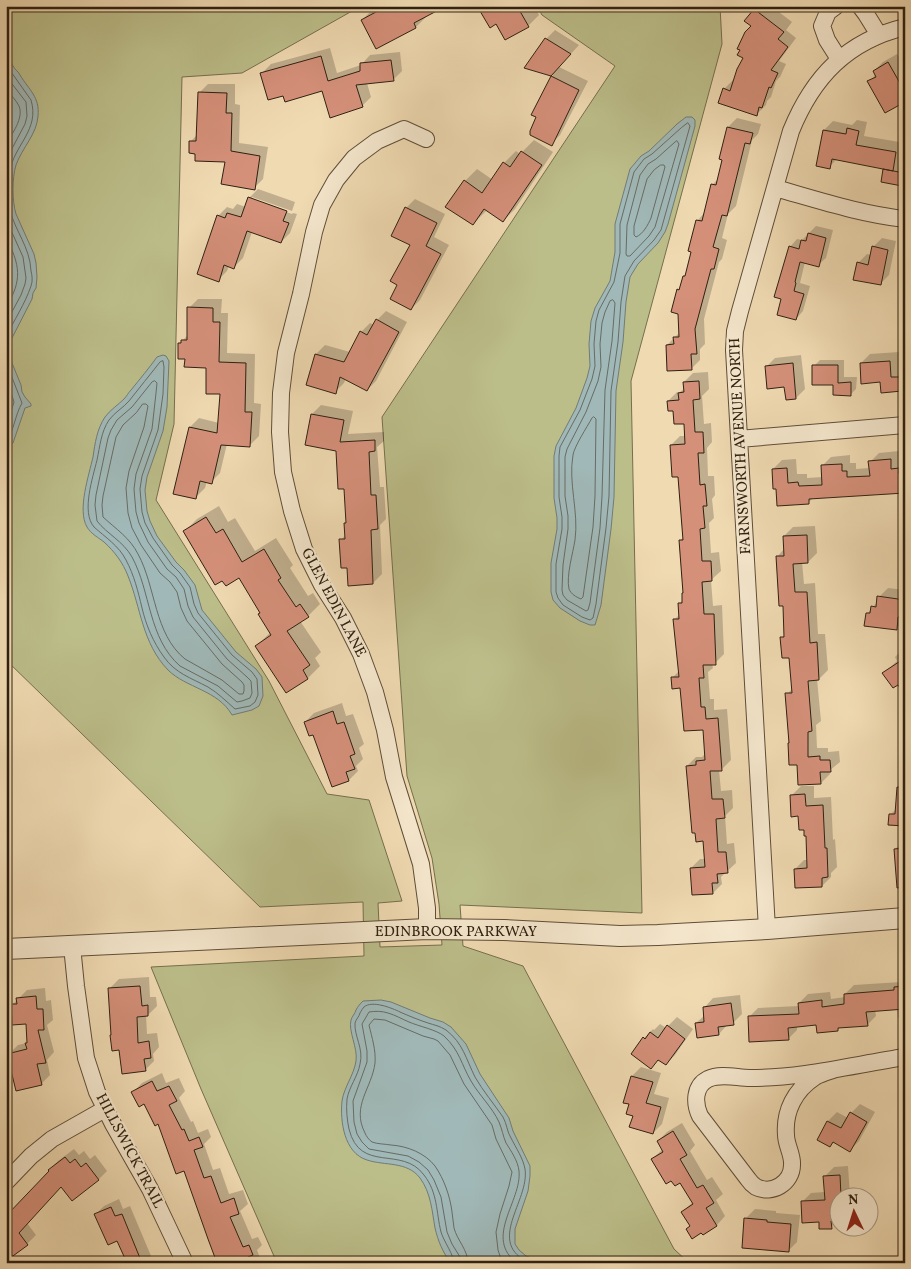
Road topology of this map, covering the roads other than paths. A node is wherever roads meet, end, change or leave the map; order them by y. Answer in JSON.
{"nodes":[{"id":1,"x":836,"y":6,"type":"edge"},
{"id":2,"x":860,"y":6,"type":"edge"},
{"id":3,"x":905,"y":27,"type":"edge"},
{"id":4,"x":879,"y":35,"type":"junction"},
{"id":5,"x":839,"y":59,"type":"junction"},
{"id":6,"x":426,"y":139,"type":"dead end"},
{"id":7,"x":775,"y":188,"type":"junction"},
{"id":8,"x":905,"y":219,"type":"edge"},
{"id":9,"x":905,"y":425,"type":"edge"},
{"id":10,"x":739,"y":439,"type":"junction"},
{"id":11,"x":905,"y":918,"type":"edge"},
{"id":12,"x":766,"y":928,"type":"junction"},
{"id":13,"x":426,"y":929,"type":"junction"},
{"id":14,"x":72,"y":946,"type":"junction"},
{"id":15,"x":6,"y":949,"type":"edge"},
{"id":16,"x":905,"y":1057,"type":"edge"},
{"id":17,"x":833,"y":1070,"type":"junction"},
{"id":18,"x":105,"y":1109,"type":"junction"},
{"id":19,"x":6,"y":1182,"type":"edge"},
{"id":20,"x":185,"y":1263,"type":"edge"}],
"edges":[{"from":1,"to":5,"type":"street"},
{"from":2,"to":4,"type":"street"},
{"from":3,"to":4,"type":"street","name":"FARNSWORTH AVENUE NORTH"},
{"from":4,"to":5,"type":"street","name":"FARNSWORTH AVENUE NORTH"},
{"from":5,"to":7,"type":"street","name":"FARNSWORTH AVENUE NORTH"},
{"from":6,"to":13,"type":"street","name":"GLEN EDIN LANE"},
{"from":7,"to":8,"type":"street"},
{"from":7,"to":10,"type":"street","name":"FARNSWORTH AVENUE NORTH"},
{"from":9,"to":10,"type":"street"},
{"from":10,"to":12,"type":"street","name":"FARNSWORTH AVENUE NORTH"},
{"from":11,"to":12,"type":"street","name":"EDINBROOK PARKWAY"},
{"from":12,"to":13,"type":"street","name":"EDINBROOK PARKWAY"},
{"from":13,"to":14,"type":"street","name":"EDINBROOK PARKWAY"},
{"from":14,"to":15,"type":"street","name":"EDINBROOK PARKWAY"},
{"from":14,"to":18,"type":"street","name":"HILLSWICK TRAIL"},
{"from":16,"to":17,"type":"street"},
{"from":17,"to":17,"type":"street"},
{"from":18,"to":19,"type":"street"},
{"from":18,"to":20,"type":"street","name":"HILLSWICK TRAIL"}]}
